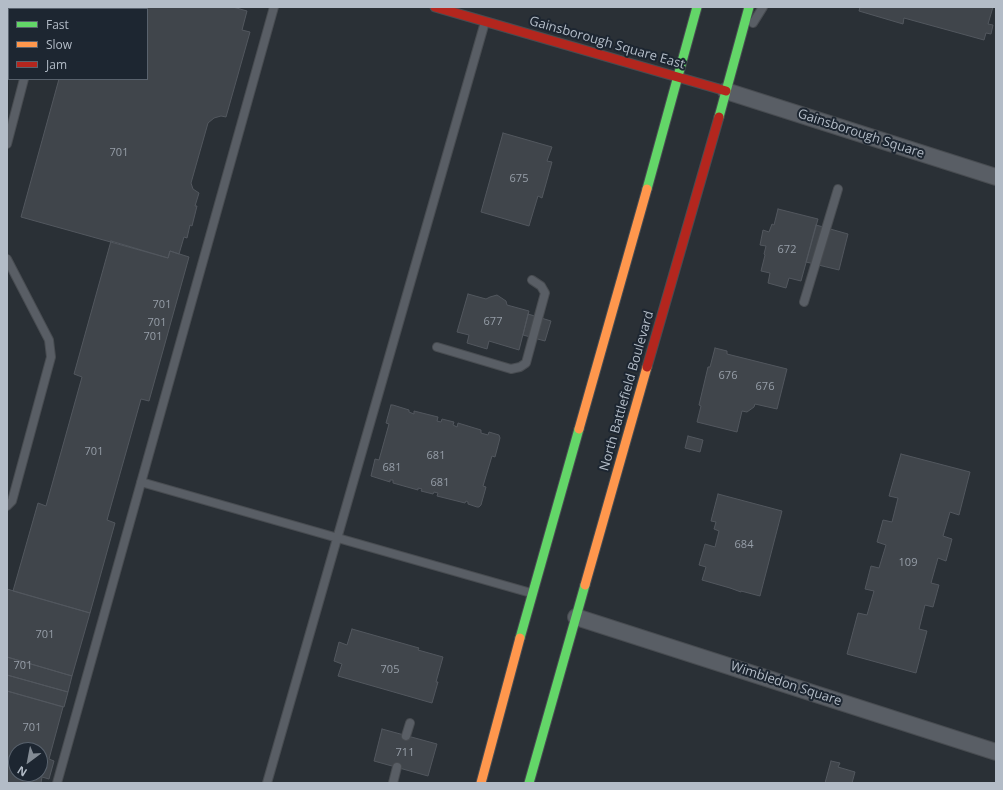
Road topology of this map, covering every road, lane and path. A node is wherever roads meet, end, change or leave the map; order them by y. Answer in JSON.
{"nodes":[{"id":1,"x":274,"y":7,"type":"edge"},
{"id":2,"x":435,"y":7,"type":"edge"},
{"id":3,"x":697,"y":7,"type":"edge"},
{"id":4,"x":749,"y":7,"type":"edge"},
{"id":5,"x":763,"y":7,"type":"edge"},
{"id":6,"x":485,"y":21,"type":"junction"},
{"id":7,"x":739,"y":46,"type":"junction"},
{"id":8,"x":678,"y":77,"type":"junction"},
{"id":9,"x":24,"y":80,"type":"edge"},
{"id":10,"x":726,"y":90,"type":"junction"},
{"id":11,"x":7,"y":144,"type":"edge"},
{"id":12,"x":996,"y":177,"type":"edge"},
{"id":13,"x":838,"y":189,"type":"dead end"},
{"id":14,"x":7,"y":259,"type":"edge"},
{"id":15,"x":532,"y":280,"type":"dead end"},
{"id":16,"x":804,"y":302,"type":"dead end"},
{"id":17,"x":437,"y":347,"type":"dead end"},
{"id":18,"x":141,"y":482,"type":"junction"},
{"id":19,"x":7,"y":506,"type":"edge"},
{"id":20,"x":337,"y":538,"type":"junction"},
{"id":21,"x":532,"y":594,"type":"junction"},
{"id":22,"x":576,"y":617,"type":"junction"},
{"id":23,"x":410,"y":723,"type":"dead end"},
{"id":24,"x":406,"y":736,"type":"dead end"},
{"id":25,"x":996,"y":752,"type":"edge"},
{"id":26,"x":397,"y":767,"type":"dead end"},
{"id":27,"x":57,"y":783,"type":"edge"},
{"id":28,"x":268,"y":783,"type":"edge"},
{"id":29,"x":393,"y":783,"type":"edge"},
{"id":30,"x":481,"y":783,"type":"edge"},
{"id":31,"x":529,"y":783,"type":"edge"}],
"edges":[{"from":1,"to":18,"type":"lane"},
{"from":2,"to":6,"type":"main road","name":"Gainsborough Square East"},
{"from":3,"to":8,"type":"main road"},
{"from":4,"to":7,"type":"main road","name":"North Battlefield Boulevard"},
{"from":5,"to":7,"type":"lane"},
{"from":6,"to":8,"type":"main road","name":"Gainsborough Square East"},
{"from":6,"to":20,"type":"lane"},
{"from":7,"to":10,"type":"main road","name":"North Battlefield Boulevard"},
{"from":8,"to":10,"type":"main road","name":"Gainsborough Square East"},
{"from":8,"to":21,"type":"main road"},
{"from":9,"to":11,"type":"lane"},
{"from":10,"to":12,"type":"street","name":"Gainsborough Square"},
{"from":10,"to":22,"type":"main road","name":"North Battlefield Boulevard"},
{"from":13,"to":16,"type":"lane"},
{"from":14,"to":19,"type":"lane"},
{"from":15,"to":17,"type":"lane"},
{"from":18,"to":20,"type":"lane"},
{"from":18,"to":27,"type":"lane"},
{"from":20,"to":21,"type":"lane"},
{"from":20,"to":28,"type":"lane"},
{"from":21,"to":30,"type":"main road"},
{"from":22,"to":25,"type":"street","name":"Wimbledon Square"},
{"from":22,"to":31,"type":"main road","name":"North Battlefield Boulevard"},
{"from":23,"to":24,"type":"lane"},
{"from":26,"to":29,"type":"lane"}]}
